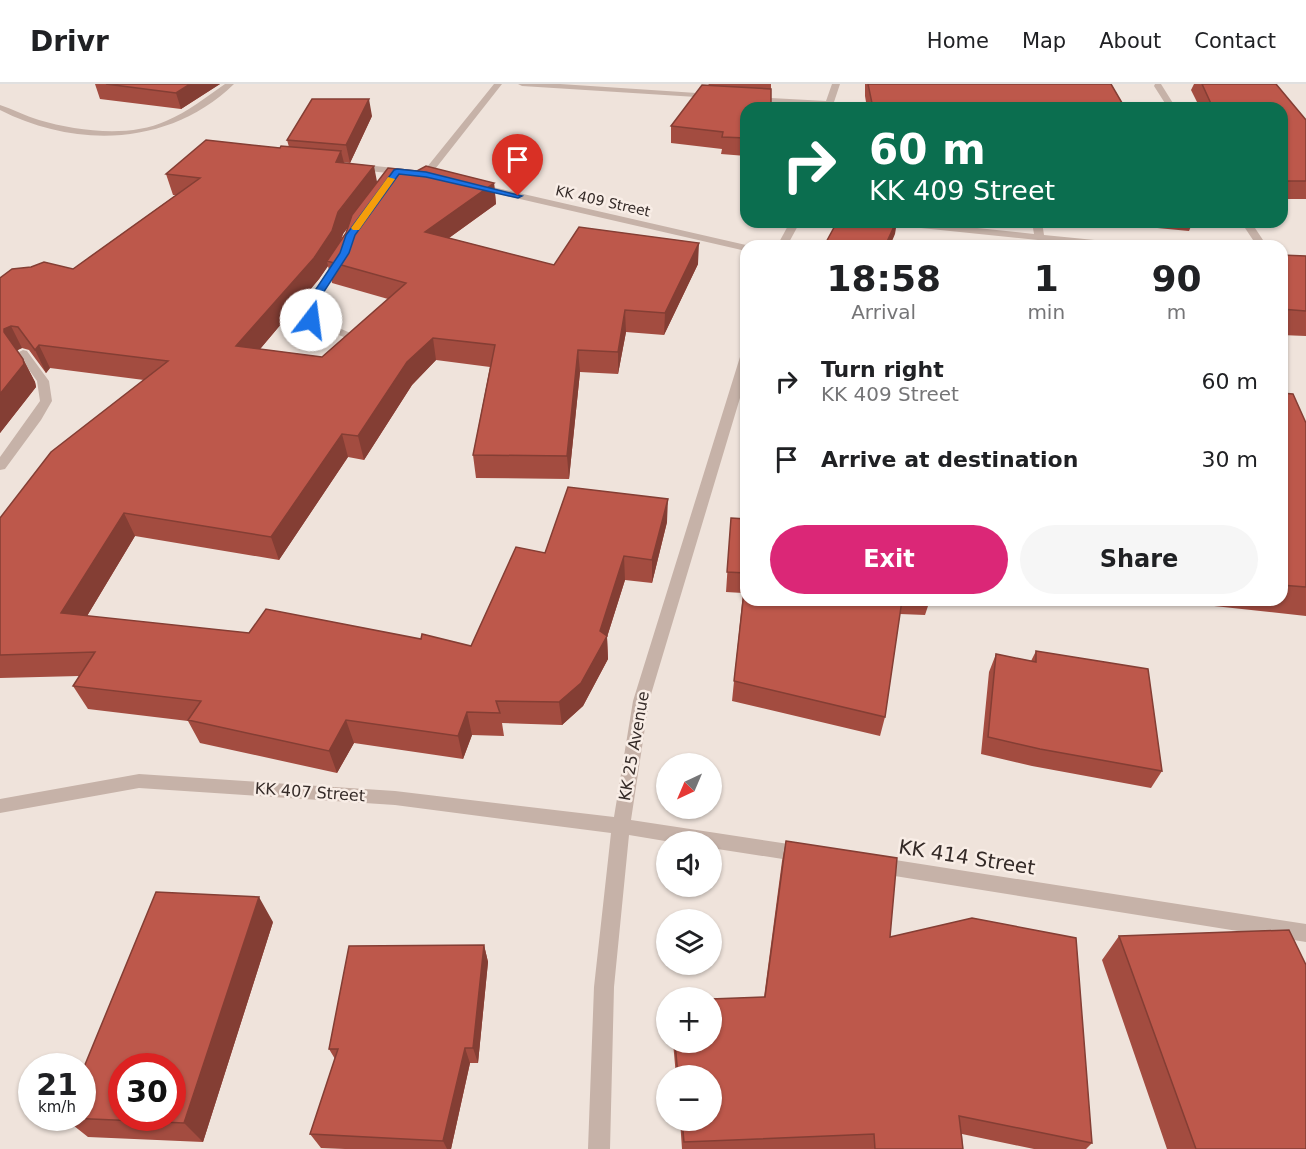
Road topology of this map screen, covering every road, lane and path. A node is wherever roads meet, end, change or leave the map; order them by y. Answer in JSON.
{"nodes":[{"id":1,"x":230,"y":84,"type":"edge"},
{"id":2,"x":498,"y":84,"type":"edge"},
{"id":3,"x":522,"y":84,"type":"edge"},
{"id":4,"x":836,"y":84,"type":"edge"},
{"id":5,"x":1158,"y":86,"type":"dead end"},
{"id":6,"x":723,"y":97,"type":"edge"},
{"id":7,"x":747,"y":99,"type":"edge"},
{"id":8,"x":782,"y":102,"type":"edge"},
{"id":9,"x":830,"y":102,"type":"edge"},
{"id":10,"x":1168,"y":102,"type":"edge"},
{"id":11,"x":0,"y":107,"type":"edge"},
{"id":12,"x":340,"y":166,"type":"edge"},
{"id":13,"x":426,"y":174,"type":"junction"},
{"id":14,"x":449,"y":180,"type":"edge"},
{"id":15,"x":460,"y":182,"type":"edge"},
{"id":16,"x":951,"y":228,"type":"edge"},
{"id":17,"x":1038,"y":228,"type":"edge"},
{"id":18,"x":1040,"y":237,"type":"junction"},
{"id":19,"x":1068,"y":240,"type":"edge"},
{"id":20,"x":347,"y":244,"type":"edge"},
{"id":21,"x":740,"y":247,"type":"edge"},
{"id":22,"x":351,"y":337,"type":"edge"},
{"id":23,"x":23,"y":353,"type":"edge"},
{"id":24,"x":740,"y":376,"type":"edge"},
{"id":25,"x":0,"y":466,"type":"edge"},
{"id":26,"x":0,"y":806,"type":"edge"},
{"id":27,"x":621,"y":826,"type":"junction"},
{"id":28,"x":819,"y":856,"type":"edge"},
{"id":29,"x":854,"y":862,"type":"edge"},
{"id":30,"x":1306,"y":933,"type":"edge"},
{"id":31,"x":599,"y":1149,"type":"edge"}],
"edges":[{"from":1,"to":11,"type":"street"},
{"from":2,"to":13,"type":"street"},
{"from":3,"to":6,"type":"street"},
{"from":4,"to":9,"type":"street"},
{"from":5,"to":10,"type":"street"},
{"from":7,"to":8,"type":"street"},
{"from":12,"to":13,"type":"street"},
{"from":13,"to":14,"type":"street"},
{"from":15,"to":21,"type":"street","name":"KK 409 Street"},
{"from":16,"to":18,"type":"street"},
{"from":17,"to":18,"type":"street"},
{"from":18,"to":19,"type":"street"},
{"from":20,"to":22,"type":"street"},
{"from":23,"to":25,"type":"street"},
{"from":24,"to":27,"type":"street","name":"KK 25 Avenue"},
{"from":26,"to":27,"type":"street","name":"KK 407 Street"},
{"from":27,"to":28,"type":"street"},
{"from":27,"to":31,"type":"street","name":"KK 25 Avenue"},
{"from":29,"to":30,"type":"street","name":"KK 414 Street"}]}
